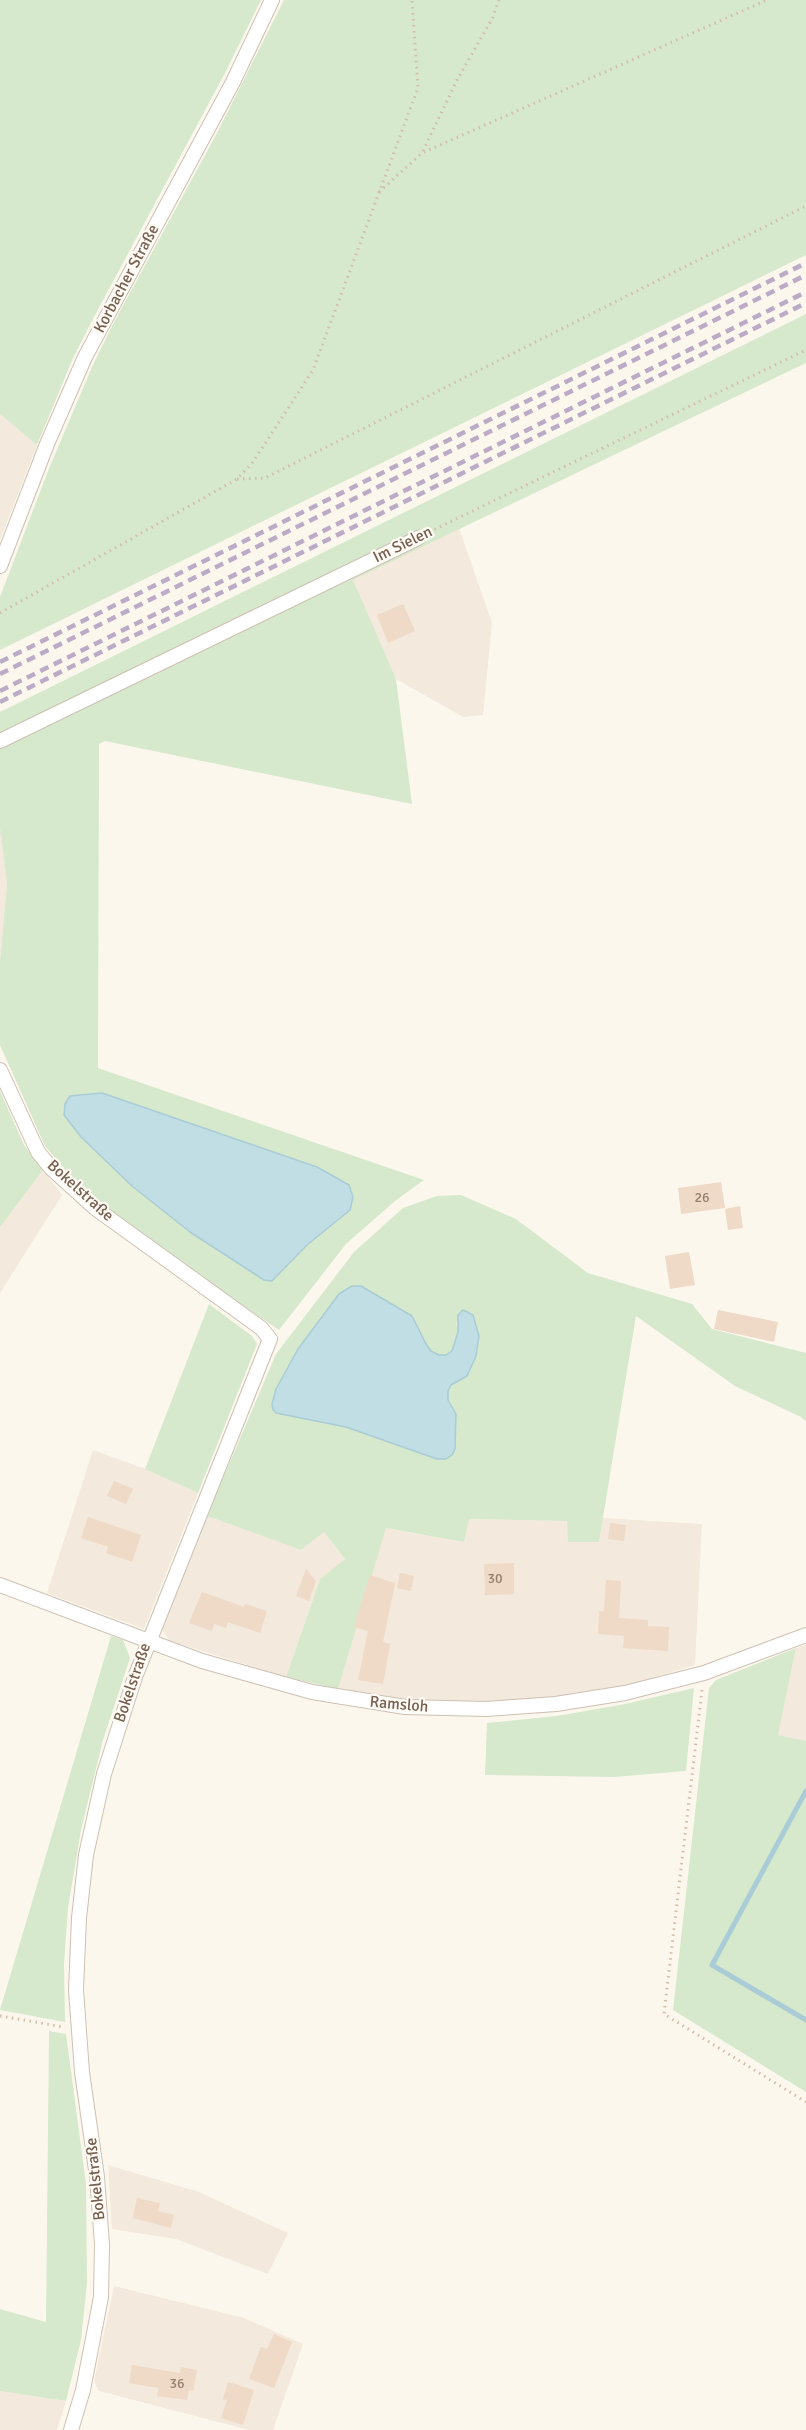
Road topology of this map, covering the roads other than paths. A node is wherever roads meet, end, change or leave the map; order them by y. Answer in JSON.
{"nodes":[{"id":1,"x":272,"y":0,"type":"edge"},
{"id":2,"x":417,"y":538,"type":"road end"},
{"id":3,"x":0,"y":566,"type":"edge"},
{"id":4,"x":0,"y":741,"type":"edge"},
{"id":5,"x":0,"y":1070,"type":"edge"},
{"id":6,"x":0,"y":1585,"type":"edge"},
{"id":7,"x":806,"y":1635,"type":"edge"},
{"id":8,"x":147,"y":1642,"type":"junction"},
{"id":9,"x":70,"y":2430,"type":"edge"}],
"edges":[{"from":1,"to":3,"type":"street","name":"Korbacher Straße"},
{"from":2,"to":4,"type":"street","name":"Im Sielen"},
{"from":5,"to":8,"type":"street","name":"Bokelstraße"},
{"from":6,"to":8,"type":"street","name":"Ramsloh"},
{"from":7,"to":8,"type":"street","name":"Ramsloh"},
{"from":8,"to":9,"type":"street","name":"Bokelstraße"}]}
